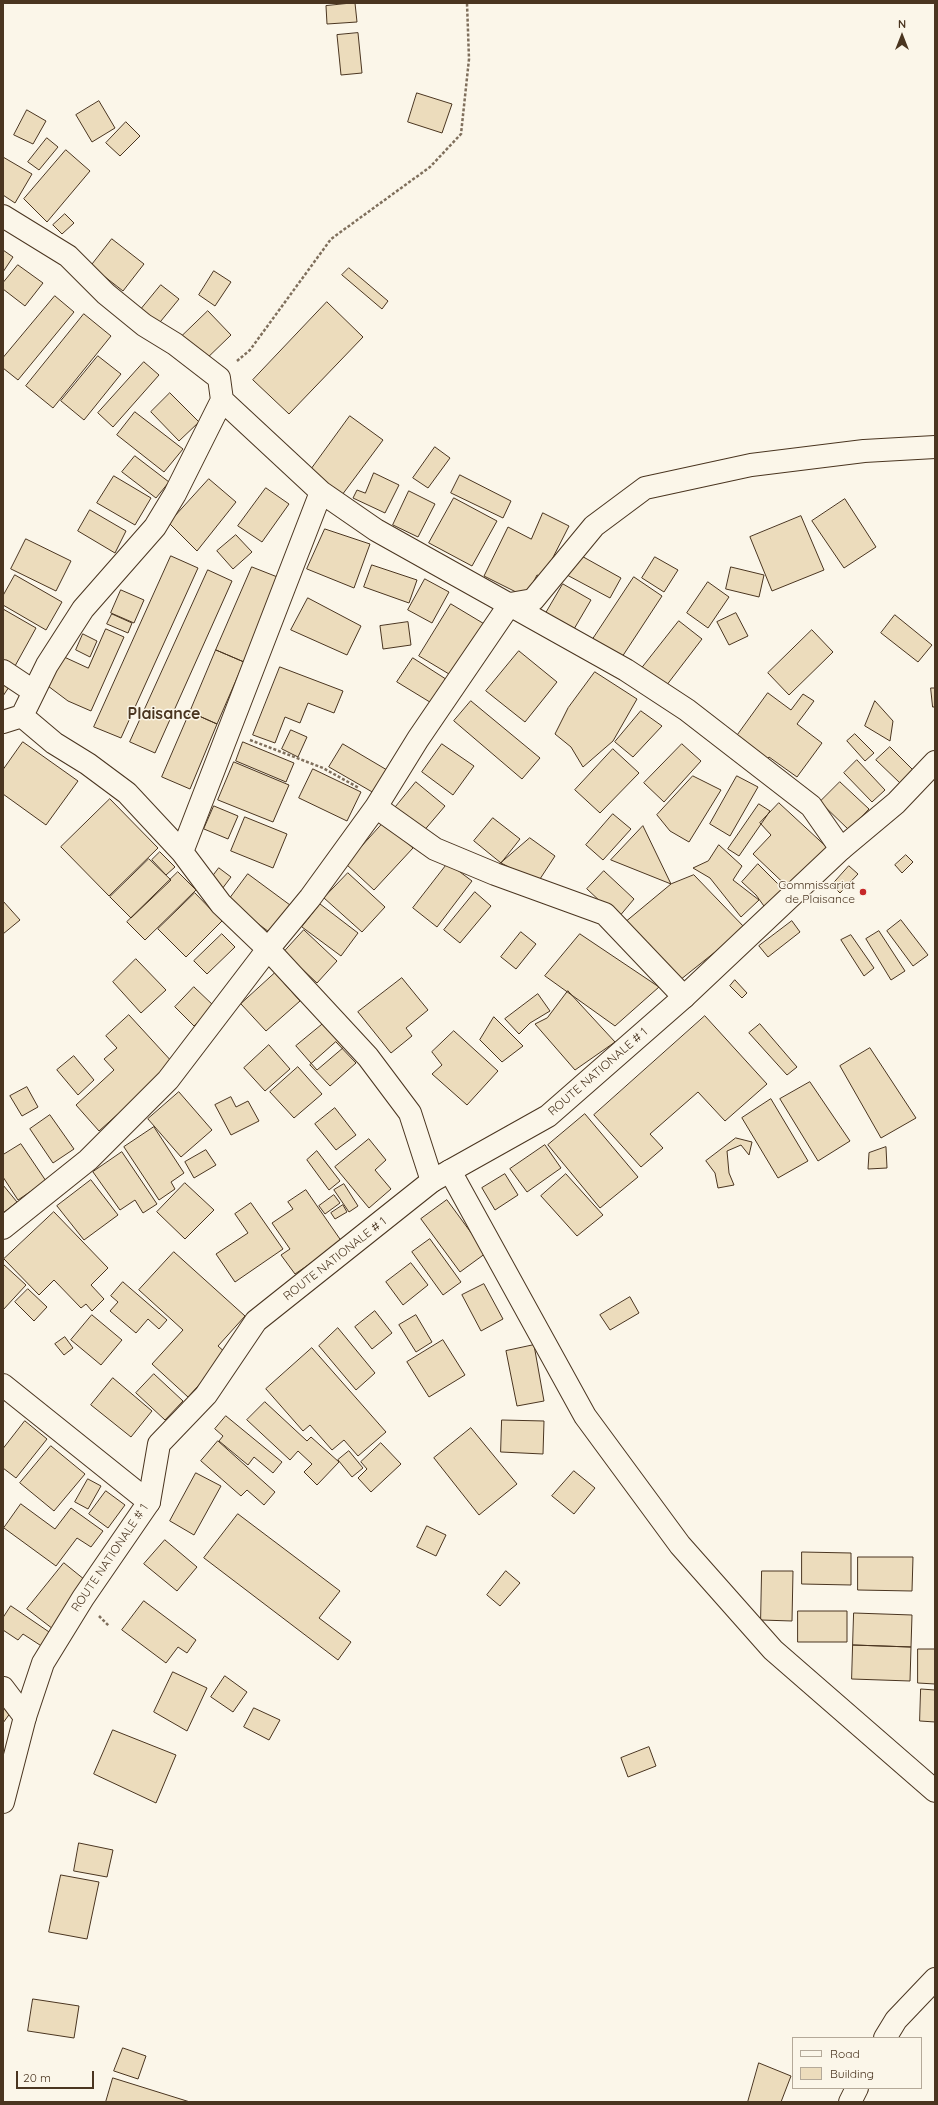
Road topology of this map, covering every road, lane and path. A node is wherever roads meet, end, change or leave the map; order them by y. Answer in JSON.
{"nodes":[{"id":1,"x":467,"y":3,"type":"edge"},
{"id":2,"x":3,"y":216,"type":"edge"},
{"id":3,"x":219,"y":378,"type":"junction"},
{"id":4,"x":222,"y":400,"type":"junction"},
{"id":5,"x":935,"y":447,"type":"edge"},
{"id":6,"x":321,"y":492,"type":"junction"},
{"id":7,"x":510,"y":604,"type":"junction"},
{"id":8,"x":3,"y":671,"type":"edge"},
{"id":9,"x":33,"y":692,"type":"junction"},
{"id":10,"x":12,"y":719,"type":"edge"},
{"id":11,"x":228,"y":732,"type":"junction"},
{"id":12,"x":935,"y":762,"type":"edge"},
{"id":13,"x":378,"y":803,"type":"junction"},
{"id":14,"x":841,"y":849,"type":"junction"},
{"id":15,"x":182,"y":852,"type":"junction"},
{"id":16,"x":268,"y":949,"type":"junction"},
{"id":17,"x":684,"y":997,"type":"junction"},
{"id":18,"x":441,"y":1176,"type":"junction"},
{"id":19,"x":3,"y":1228,"type":"edge"},
{"id":20,"x":3,"y":1385,"type":"edge"},
{"id":21,"x":149,"y":1502,"type":"junction"},
{"id":22,"x":3,"y":1688,"type":"edge"},
{"id":23,"x":25,"y":1717,"type":"junction"},
{"id":24,"x":935,"y":1791,"type":"edge"},
{"id":25,"x":3,"y":1802,"type":"edge"},
{"id":26,"x":935,"y":1979,"type":"edge"},
{"id":27,"x":886,"y":2037,"type":"edge"},
{"id":28,"x":856,"y":2089,"type":"edge"},
{"id":29,"x":850,"y":2102,"type":"edge"}],
"edges":[{"from":1,"to":3,"type":"path"},
{"from":2,"to":3,"type":"street"},
{"from":3,"to":4,"type":"street"},
{"from":4,"to":6,"type":"street"},
{"from":4,"to":9,"type":"street"},
{"from":5,"to":7,"type":"street"},
{"from":6,"to":7,"type":"street"},
{"from":6,"to":11,"type":"street"},
{"from":7,"to":13,"type":"street"},
{"from":7,"to":14,"type":"street"},
{"from":8,"to":9,"type":"street"},
{"from":9,"to":10,"type":"street"},
{"from":10,"to":15,"type":"street"},
{"from":11,"to":13,"type":"path"},
{"from":11,"to":15,"type":"street"},
{"from":12,"to":14,"type":"street","name":"ROUTE NATIONALE # 1"},
{"from":13,"to":16,"type":"street"},
{"from":13,"to":17,"type":"street"},
{"from":14,"to":17,"type":"street","name":"ROUTE NATIONALE # 1"},
{"from":15,"to":16,"type":"street"},
{"from":16,"to":18,"type":"street"},
{"from":16,"to":19,"type":"street"},
{"from":17,"to":18,"type":"street","name":"ROUTE NATIONALE # 1"},
{"from":18,"to":21,"type":"street","name":"ROUTE NATIONALE # 1"},
{"from":18,"to":24,"type":"street"},
{"from":20,"to":21,"type":"street"},
{"from":21,"to":23,"type":"street","name":"ROUTE NATIONALE # 1"},
{"from":22,"to":23,"type":"street"},
{"from":23,"to":25,"type":"street","name":"ROUTE NATIONALE # 1"},
{"from":26,"to":27,"type":"street"},
{"from":28,"to":29,"type":"street"}]}
